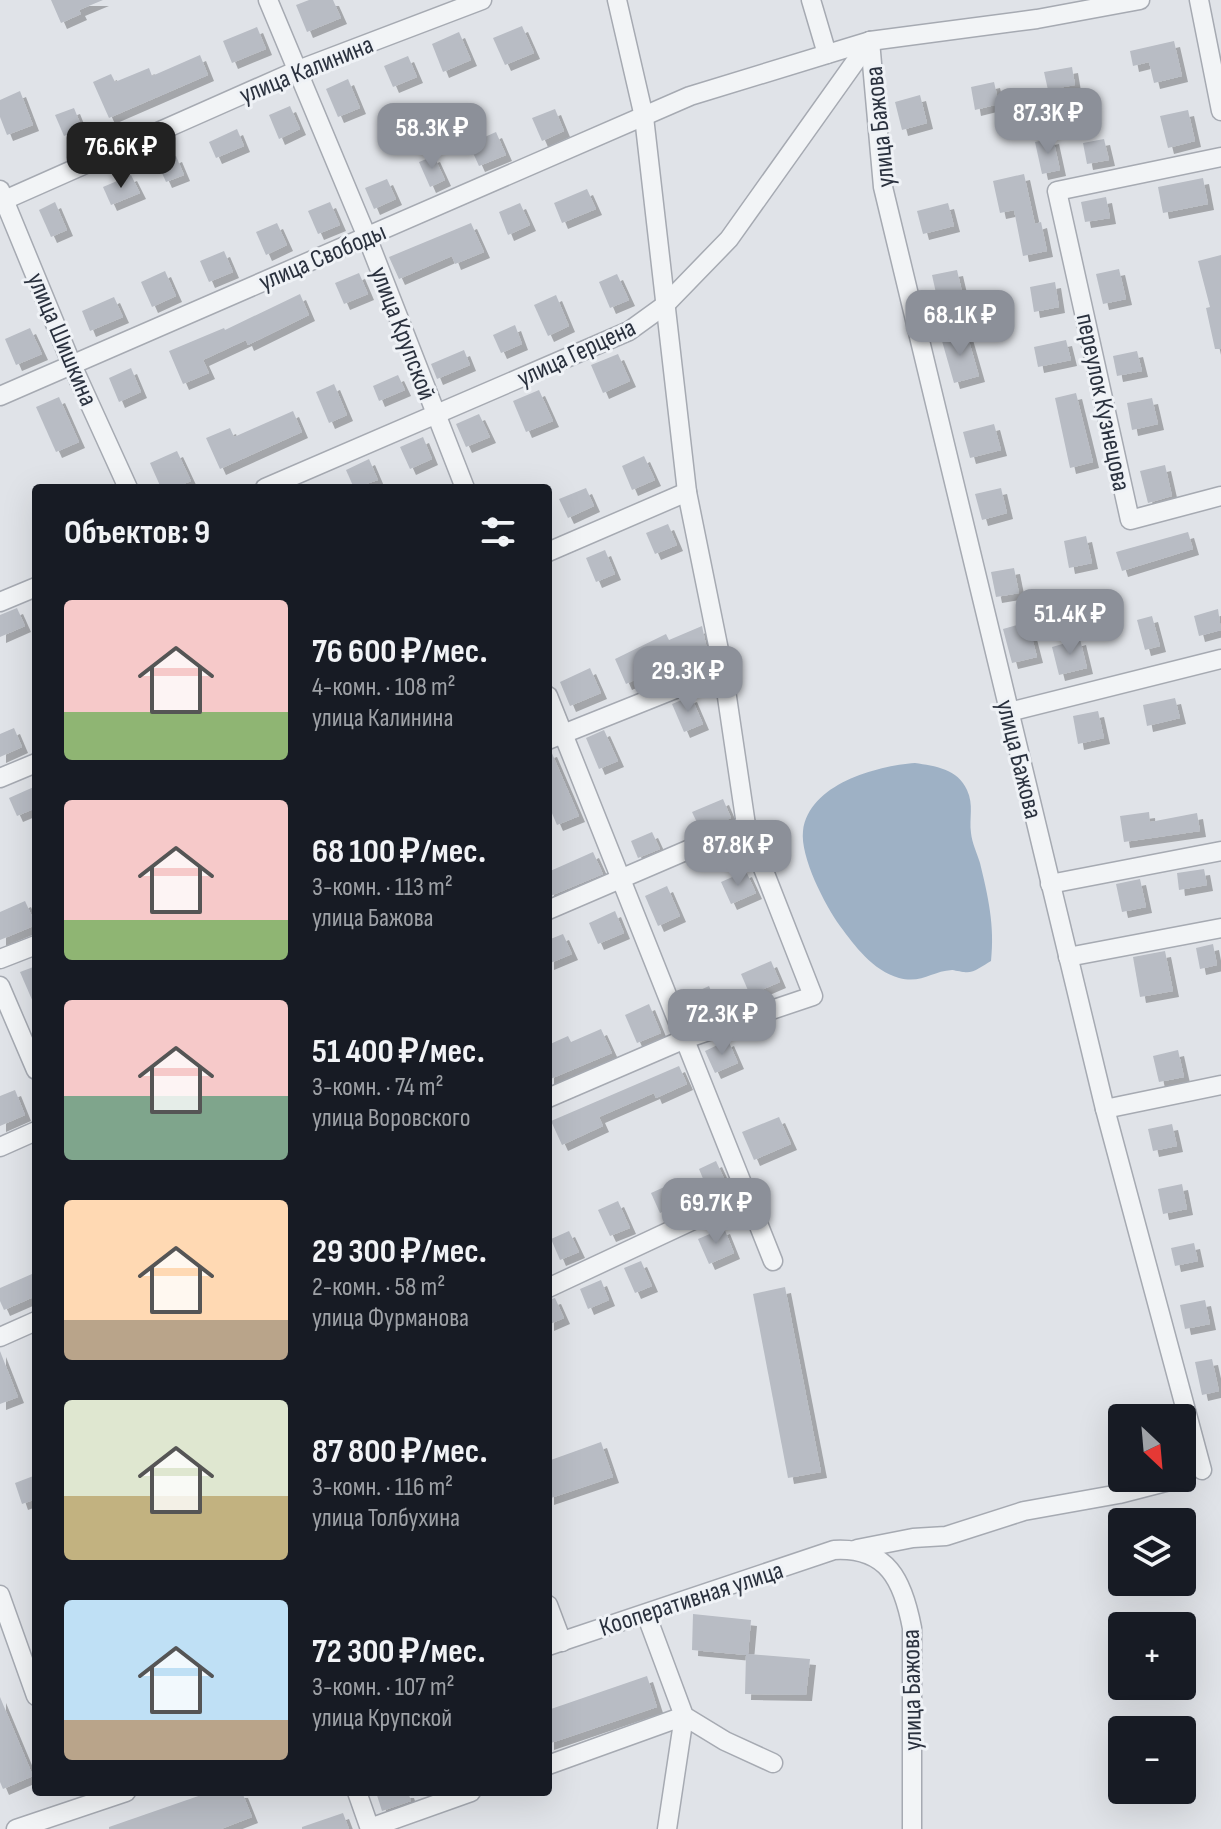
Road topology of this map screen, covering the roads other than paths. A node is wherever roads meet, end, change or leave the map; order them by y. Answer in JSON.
{"nodes":[{"id":1,"x":268,"y":0,"type":"edge"},
{"id":2,"x":482,"y":0,"type":"edge"},
{"id":3,"x":617,"y":0,"type":"edge"},
{"id":4,"x":811,"y":0,"type":"edge"},
{"id":5,"x":1140,"y":0,"type":"edge"},
{"id":6,"x":1199,"y":0,"type":"edge"},
{"id":7,"x":870,"y":41,"type":"junction"},
{"id":8,"x":827,"y":54,"type":"junction"},
{"id":9,"x":298,"y":70,"type":"junction"},
{"id":10,"x":1221,"y":111,"type":"edge"},
{"id":11,"x":644,"y":117,"type":"junction"},
{"id":12,"x":1221,"y":157,"type":"edge"},
{"id":13,"x":1,"y":197,"type":"edge"},
{"id":14,"x":367,"y":237,"type":"junction"},
{"id":15,"x":665,"y":305,"type":"junction"},
{"id":16,"x":72,"y":365,"type":"junction"},
{"id":17,"x":0,"y":396,"type":"edge"},
{"id":18,"x":436,"y":414,"type":"junction"},
{"id":19,"x":126,"y":484,"type":"edge"},
{"id":20,"x":274,"y":484,"type":"edge"},
{"id":21,"x":463,"y":484,"type":"edge"},
{"id":22,"x":687,"y":492,"type":"junction"},
{"id":23,"x":1221,"y":496,"type":"edge"},
{"id":24,"x":552,"y":550,"type":"edge"},
{"id":25,"x":32,"y":589,"type":"edge"},
{"id":26,"x":0,"y":602,"type":"edge"},
{"id":27,"x":1221,"y":659,"type":"edge"},
{"id":28,"x":723,"y":670,"type":"junction"},
{"id":29,"x":1009,"y":712,"type":"junction"},
{"id":30,"x":552,"y":716,"type":"edge"},
{"id":31,"x":556,"y":737,"type":"edge"},
{"id":32,"x":32,"y":765,"type":"edge"},
{"id":33,"x":0,"y":778,"type":"edge"},
{"id":34,"x":746,"y":825,"type":"junction"},
{"id":35,"x":1221,"y":851,"type":"edge"},
{"id":36,"x":621,"y":879,"type":"junction"},
{"id":37,"x":1050,"y":884,"type":"junction"},
{"id":38,"x":552,"y":908,"type":"edge"},
{"id":39,"x":1221,"y":928,"type":"edge"},
{"id":40,"x":32,"y":947,"type":"edge"},
{"id":41,"x":1068,"y":957,"type":"junction"},
{"id":42,"x":0,"y":959,"type":"edge"},
{"id":43,"x":0,"y":986,"type":"edge"},
{"id":44,"x":685,"y":1039,"type":"junction"},
{"id":45,"x":32,"y":1061,"type":"edge"},
{"id":46,"x":1221,"y":1085,"type":"edge"},
{"id":47,"x":552,"y":1096,"type":"edge"},
{"id":48,"x":1105,"y":1109,"type":"junction"},
{"id":49,"x":32,"y":1133,"type":"edge"},
{"id":50,"x":0,"y":1147,"type":"edge"},
{"id":51,"x":747,"y":1195,"type":"junction"},
{"id":52,"x":773,"y":1261,"type":"dead end"},
{"id":53,"x":552,"y":1286,"type":"edge"},
{"id":54,"x":32,"y":1323,"type":"edge"},
{"id":55,"x":0,"y":1337,"type":"edge"},
{"id":56,"x":1221,"y":1466,"type":"edge"},
{"id":57,"x":1202,"y":1470,"type":"junction"},
{"id":58,"x":1196,"y":1472,"type":"edge"},
{"id":59,"x":1127,"y":1492,"type":"edge"},
{"id":60,"x":854,"y":1549,"type":"junction"},
{"id":61,"x":0,"y":1595,"type":"edge"},
{"id":62,"x":646,"y":1614,"type":"junction"},
{"id":63,"x":555,"y":1644,"type":"edge"},
{"id":64,"x":32,"y":1685,"type":"edge"},
{"id":65,"x":684,"y":1716,"type":"junction"},
{"id":66,"x":773,"y":1763,"type":"dead end"},
{"id":67,"x":552,"y":1764,"type":"edge"},
{"id":68,"x":100,"y":1796,"type":"edge"},
{"id":69,"x":358,"y":1796,"type":"edge"},
{"id":70,"x":460,"y":1796,"type":"edge"},
{"id":71,"x":74,"y":1800,"type":"edge"},
{"id":72,"x":370,"y":1828,"type":"edge"},
{"id":73,"x":16,"y":1829,"type":"edge"},
{"id":74,"x":667,"y":1829,"type":"edge"},
{"id":75,"x":912,"y":1829,"type":"edge"}],
"edges":[{"from":1,"to":9,"type":"street","name":"улица Крупской"},
{"from":2,"to":9,"type":"street","name":"улица Калинина"},
{"from":3,"to":11,"type":"street"},
{"from":4,"to":8,"type":"street","name":"улица Бажова"},
{"from":5,"to":7,"type":"street"},
{"from":6,"to":10,"type":"street"},
{"from":7,"to":8,"type":"street","name":"улица Свободы"},
{"from":7,"to":15,"type":"street","name":"улица Герцена"},
{"from":7,"to":29,"type":"street","name":"улица Бажова"},
{"from":8,"to":11,"type":"street","name":"улица Свободы"},
{"from":9,"to":13,"type":"street","name":"улица Калинина"},
{"from":9,"to":14,"type":"street","name":"улица Крупской"},
{"from":11,"to":14,"type":"street","name":"улица Свободы"},
{"from":11,"to":15,"type":"street"},
{"from":12,"to":23,"type":"street","name":"переулок Кузнецова"},
{"from":13,"to":16,"type":"street","name":"улица Шишкина"},
{"from":14,"to":16,"type":"street","name":"улица Свободы"},
{"from":14,"to":18,"type":"street","name":"улица Крупской"},
{"from":15,"to":18,"type":"street","name":"улица Герцена"},
{"from":15,"to":22,"type":"street"},
{"from":16,"to":17,"type":"street","name":"улица Свободы"},
{"from":16,"to":19,"type":"street","name":"улица Шишкина"},
{"from":18,"to":20,"type":"street","name":"улица Герцена"},
{"from":18,"to":21,"type":"street","name":"улица Крупской"},
{"from":22,"to":24,"type":"street"},
{"from":22,"to":28,"type":"street"},
{"from":25,"to":26,"type":"street"},
{"from":27,"to":29,"type":"street"},
{"from":28,"to":31,"type":"street"},
{"from":28,"to":34,"type":"street"},
{"from":29,"to":37,"type":"street","name":"улица Бажова"},
{"from":30,"to":31,"type":"street"},
{"from":31,"to":36,"type":"street"},
{"from":32,"to":33,"type":"street"},
{"from":34,"to":36,"type":"street"},
{"from":34,"to":44,"type":"street"},
{"from":35,"to":37,"type":"street"},
{"from":36,"to":38,"type":"street"},
{"from":36,"to":44,"type":"street"},
{"from":37,"to":41,"type":"street","name":"улица Бажова"},
{"from":39,"to":41,"type":"street"},
{"from":40,"to":42,"type":"street"},
{"from":41,"to":48,"type":"street","name":"улица Бажова"},
{"from":43,"to":45,"type":"street"},
{"from":44,"to":47,"type":"street"},
{"from":44,"to":51,"type":"street"},
{"from":46,"to":48,"type":"street"},
{"from":48,"to":57,"type":"street","name":"улица Бажова"},
{"from":49,"to":50,"type":"street"},
{"from":51,"to":52,"type":"street"},
{"from":51,"to":53,"type":"street"},
{"from":54,"to":55,"type":"street"},
{"from":56,"to":57,"type":"street"},
{"from":57,"to":58,"type":"street"},
{"from":59,"to":60,"type":"street"},
{"from":60,"to":62,"type":"street","name":"Кооперативная улица"},
{"from":60,"to":75,"type":"street","name":"улица Бажова"},
{"from":61,"to":64,"type":"street"},
{"from":62,"to":63,"type":"street","name":"Кооперативная улица"},
{"from":62,"to":65,"type":"street"},
{"from":65,"to":66,"type":"street"},
{"from":65,"to":67,"type":"street"},
{"from":65,"to":74,"type":"street"},
{"from":68,"to":71,"type":"street"},
{"from":69,"to":72,"type":"street"},
{"from":70,"to":72,"type":"street"},
{"from":71,"to":73,"type":"street"}]}
